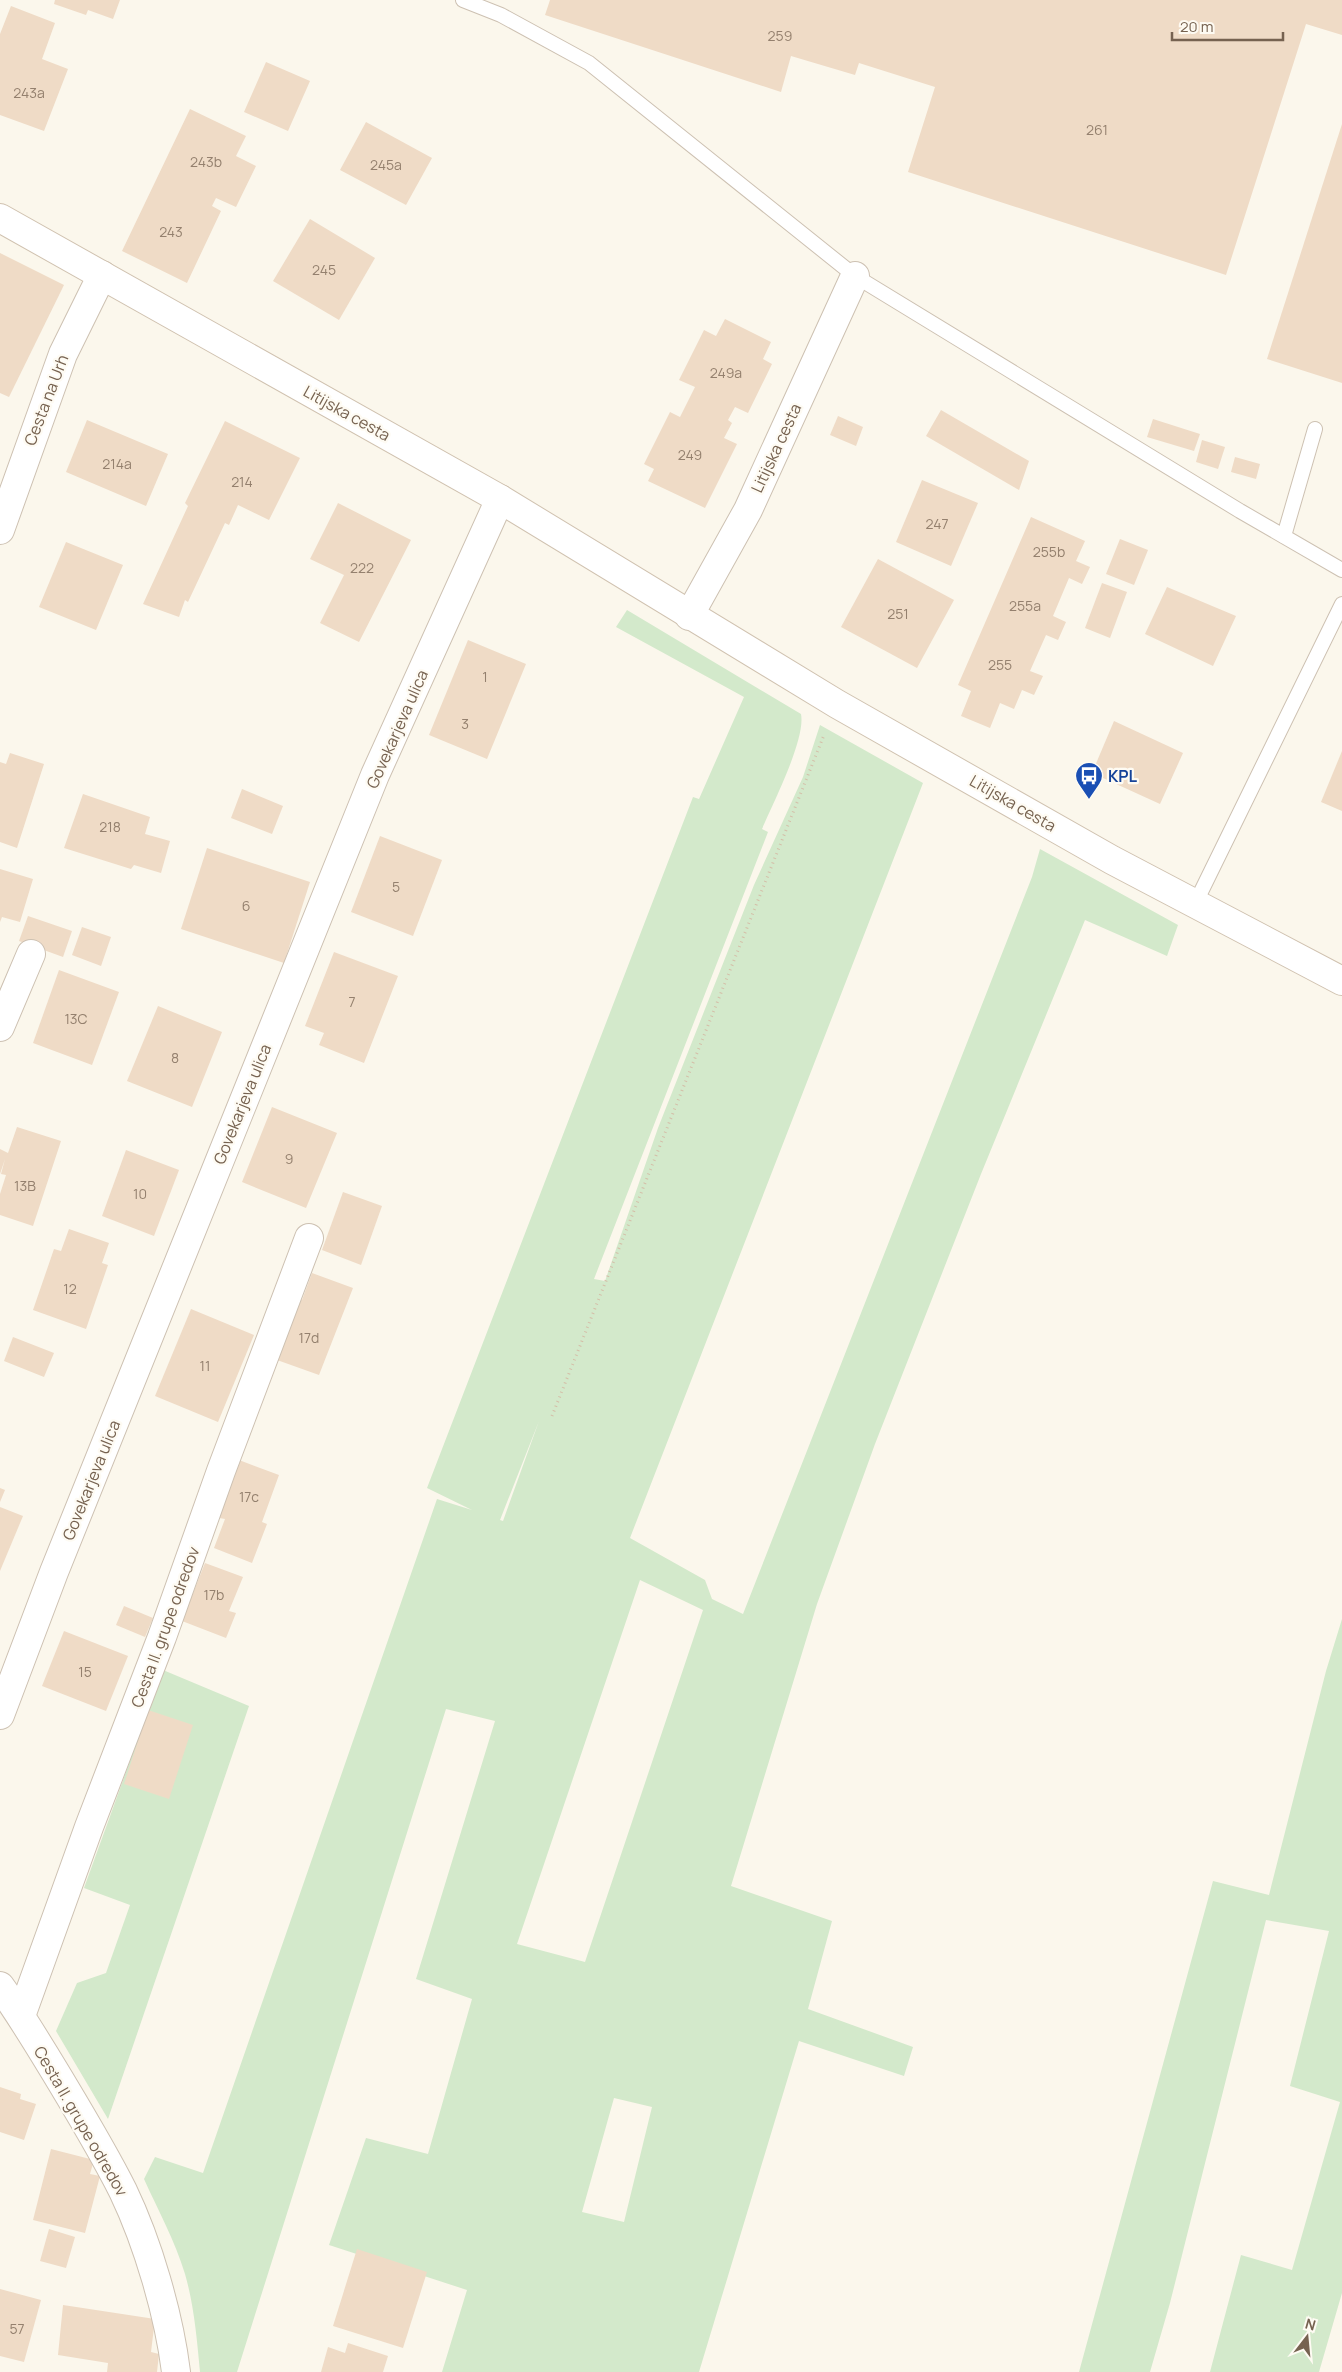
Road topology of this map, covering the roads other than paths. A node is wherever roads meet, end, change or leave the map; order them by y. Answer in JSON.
{"nodes":[{"id":1,"x":463,"y":0,"type":"edge"},
{"id":2,"x":0,"y":218,"type":"edge"},
{"id":3,"x":102,"y":275,"type":"junction"},
{"id":4,"x":855,"y":276,"type":"junction"},
{"id":5,"x":1315,"y":429,"type":"dead end"},
{"id":6,"x":500,"y":499,"type":"junction"},
{"id":7,"x":0,"y":530,"type":"edge"},
{"id":8,"x":1284,"y":536,"type":"junction"},
{"id":9,"x":1342,"y":570,"type":"edge"},
{"id":10,"x":1342,"y":604,"type":"edge"},
{"id":11,"x":689,"y":616,"type":"junction"},
{"id":12,"x":1195,"y":904,"type":"junction"},
{"id":13,"x":31,"y":954,"type":"dead end"},
{"id":14,"x":1342,"y":981,"type":"edge"},
{"id":15,"x":0,"y":1026,"type":"edge"},
{"id":16,"x":309,"y":1238,"type":"dead end"},
{"id":17,"x":0,"y":1715,"type":"edge"},
{"id":18,"x":0,"y":1986,"type":"edge"},
{"id":19,"x":21,"y":2016,"type":"junction"},
{"id":20,"x":176,"y":2372,"type":"edge"}],
"edges":[{"from":1,"to":4,"type":"lane"},
{"from":2,"to":3,"type":"street","name":"Litijska cesta"},
{"from":3,"to":6,"type":"street","name":"Litijska cesta"},
{"from":3,"to":7,"type":"street","name":"Cesta na Urh"},
{"from":4,"to":8,"type":"lane"},
{"from":4,"to":11,"type":"street","name":"Litijska cesta"},
{"from":5,"to":8,"type":"lane"},
{"from":6,"to":11,"type":"street","name":"Litijska cesta"},
{"from":6,"to":17,"type":"street","name":"Govekarjeva ulica"},
{"from":8,"to":9,"type":"lane"},
{"from":10,"to":12,"type":"lane"},
{"from":11,"to":12,"type":"street","name":"Litijska cesta"},
{"from":12,"to":14,"type":"street","name":"Litijska cesta"},
{"from":13,"to":15,"type":"street"},
{"from":16,"to":19,"type":"street","name":"Cesta II. grupe odredov"},
{"from":18,"to":19,"type":"street","name":"Cesta II. grupe odredov"},
{"from":19,"to":20,"type":"street","name":"Cesta II. grupe odredov"}]}
